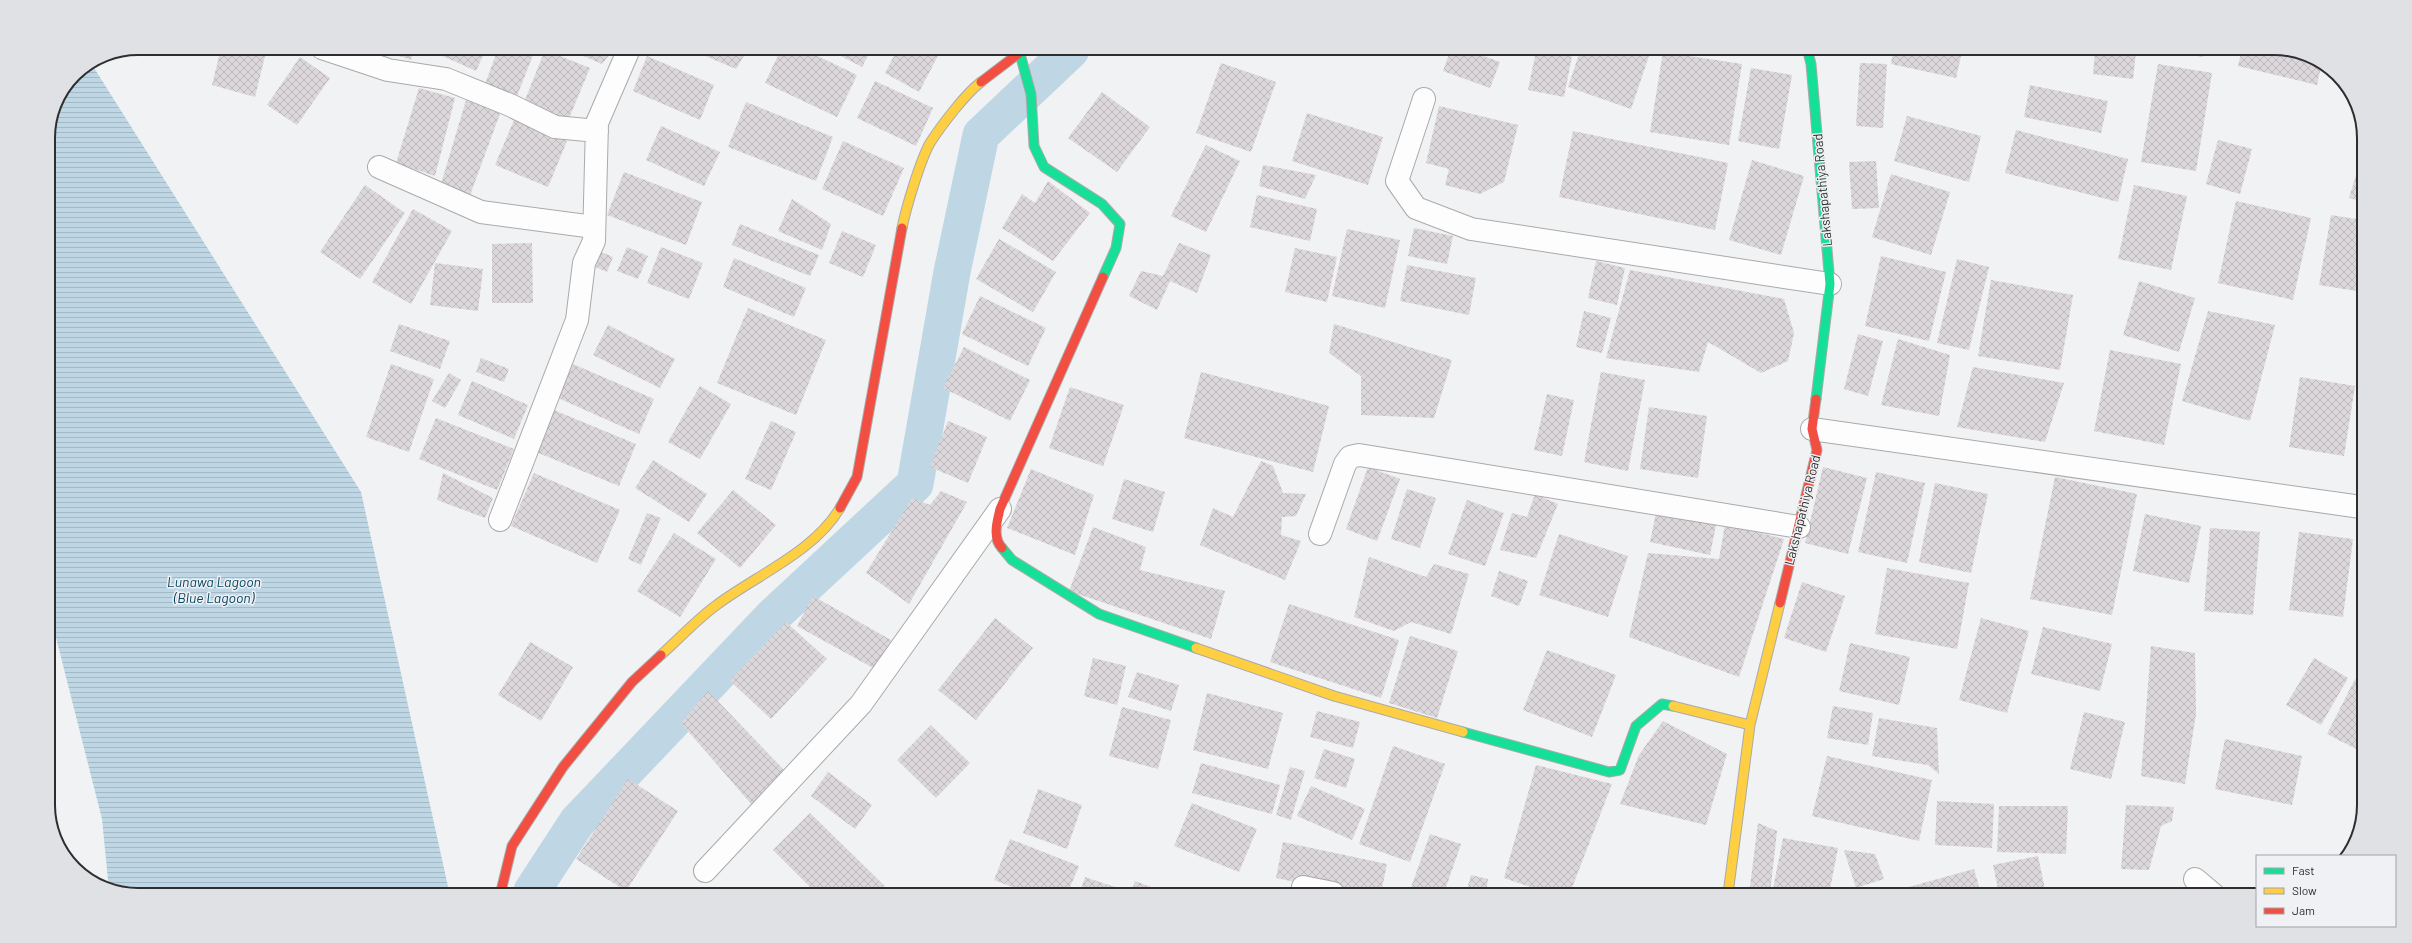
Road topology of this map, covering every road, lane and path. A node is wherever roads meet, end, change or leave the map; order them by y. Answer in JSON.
{"nodes":[{"id":1,"x":343,"y":55,"type":"edge"},
{"id":2,"x":626,"y":55,"type":"edge"},
{"id":3,"x":1017,"y":55,"type":"edge"},
{"id":4,"x":1022,"y":55,"type":"edge"},
{"id":5,"x":1809,"y":55,"type":"edge"},
{"id":6,"x":1424,"y":99,"type":"dead end"},
{"id":7,"x":597,"y":131,"type":"junction"},
{"id":8,"x":379,"y":167,"type":"dead end"},
{"id":9,"x":594,"y":227,"type":"junction"},
{"id":10,"x":1830,"y":284,"type":"junction"},
{"id":11,"x":1812,"y":429,"type":"junction"},
{"id":12,"x":2357,"y":506,"type":"edge"},
{"id":13,"x":1000,"y":509,"type":"junction"},
{"id":14,"x":500,"y":520,"type":"dead end"},
{"id":15,"x":1799,"y":527,"type":"junction"},
{"id":16,"x":1320,"y":534,"type":"dead end"},
{"id":17,"x":1750,"y":725,"type":"junction"},
{"id":18,"x":705,"y":871,"type":"dead end"},
{"id":19,"x":2194,"y":879,"type":"dead end"},
{"id":20,"x":1303,"y":887,"type":"dead end"},
{"id":21,"x":503,"y":888,"type":"edge"},
{"id":22,"x":1308,"y":888,"type":"edge"},
{"id":23,"x":1729,"y":888,"type":"edge"},
{"id":24,"x":2205,"y":888,"type":"edge"}],
"edges":[{"from":1,"to":7,"type":"street"},
{"from":2,"to":7,"type":"street"},
{"from":3,"to":21,"type":"street"},
{"from":4,"to":13,"type":"street"},
{"from":5,"to":10,"type":"street","name":"Lakshapathiya Road"},
{"from":6,"to":10,"type":"street"},
{"from":7,"to":9,"type":"street"},
{"from":8,"to":9,"type":"street"},
{"from":9,"to":14,"type":"street"},
{"from":10,"to":11,"type":"street","name":"Lakshapathiya Road"},
{"from":11,"to":12,"type":"street"},
{"from":11,"to":15,"type":"street","name":"Lakshapathiya Road"},
{"from":13,"to":17,"type":"street"},
{"from":13,"to":18,"type":"street"},
{"from":15,"to":16,"type":"street"},
{"from":15,"to":17,"type":"street","name":"Lakshapathiya Road"},
{"from":17,"to":23,"type":"street","name":"Lakshapathiya Road"},
{"from":19,"to":24,"type":"street"},
{"from":20,"to":22,"type":"street"}]}
